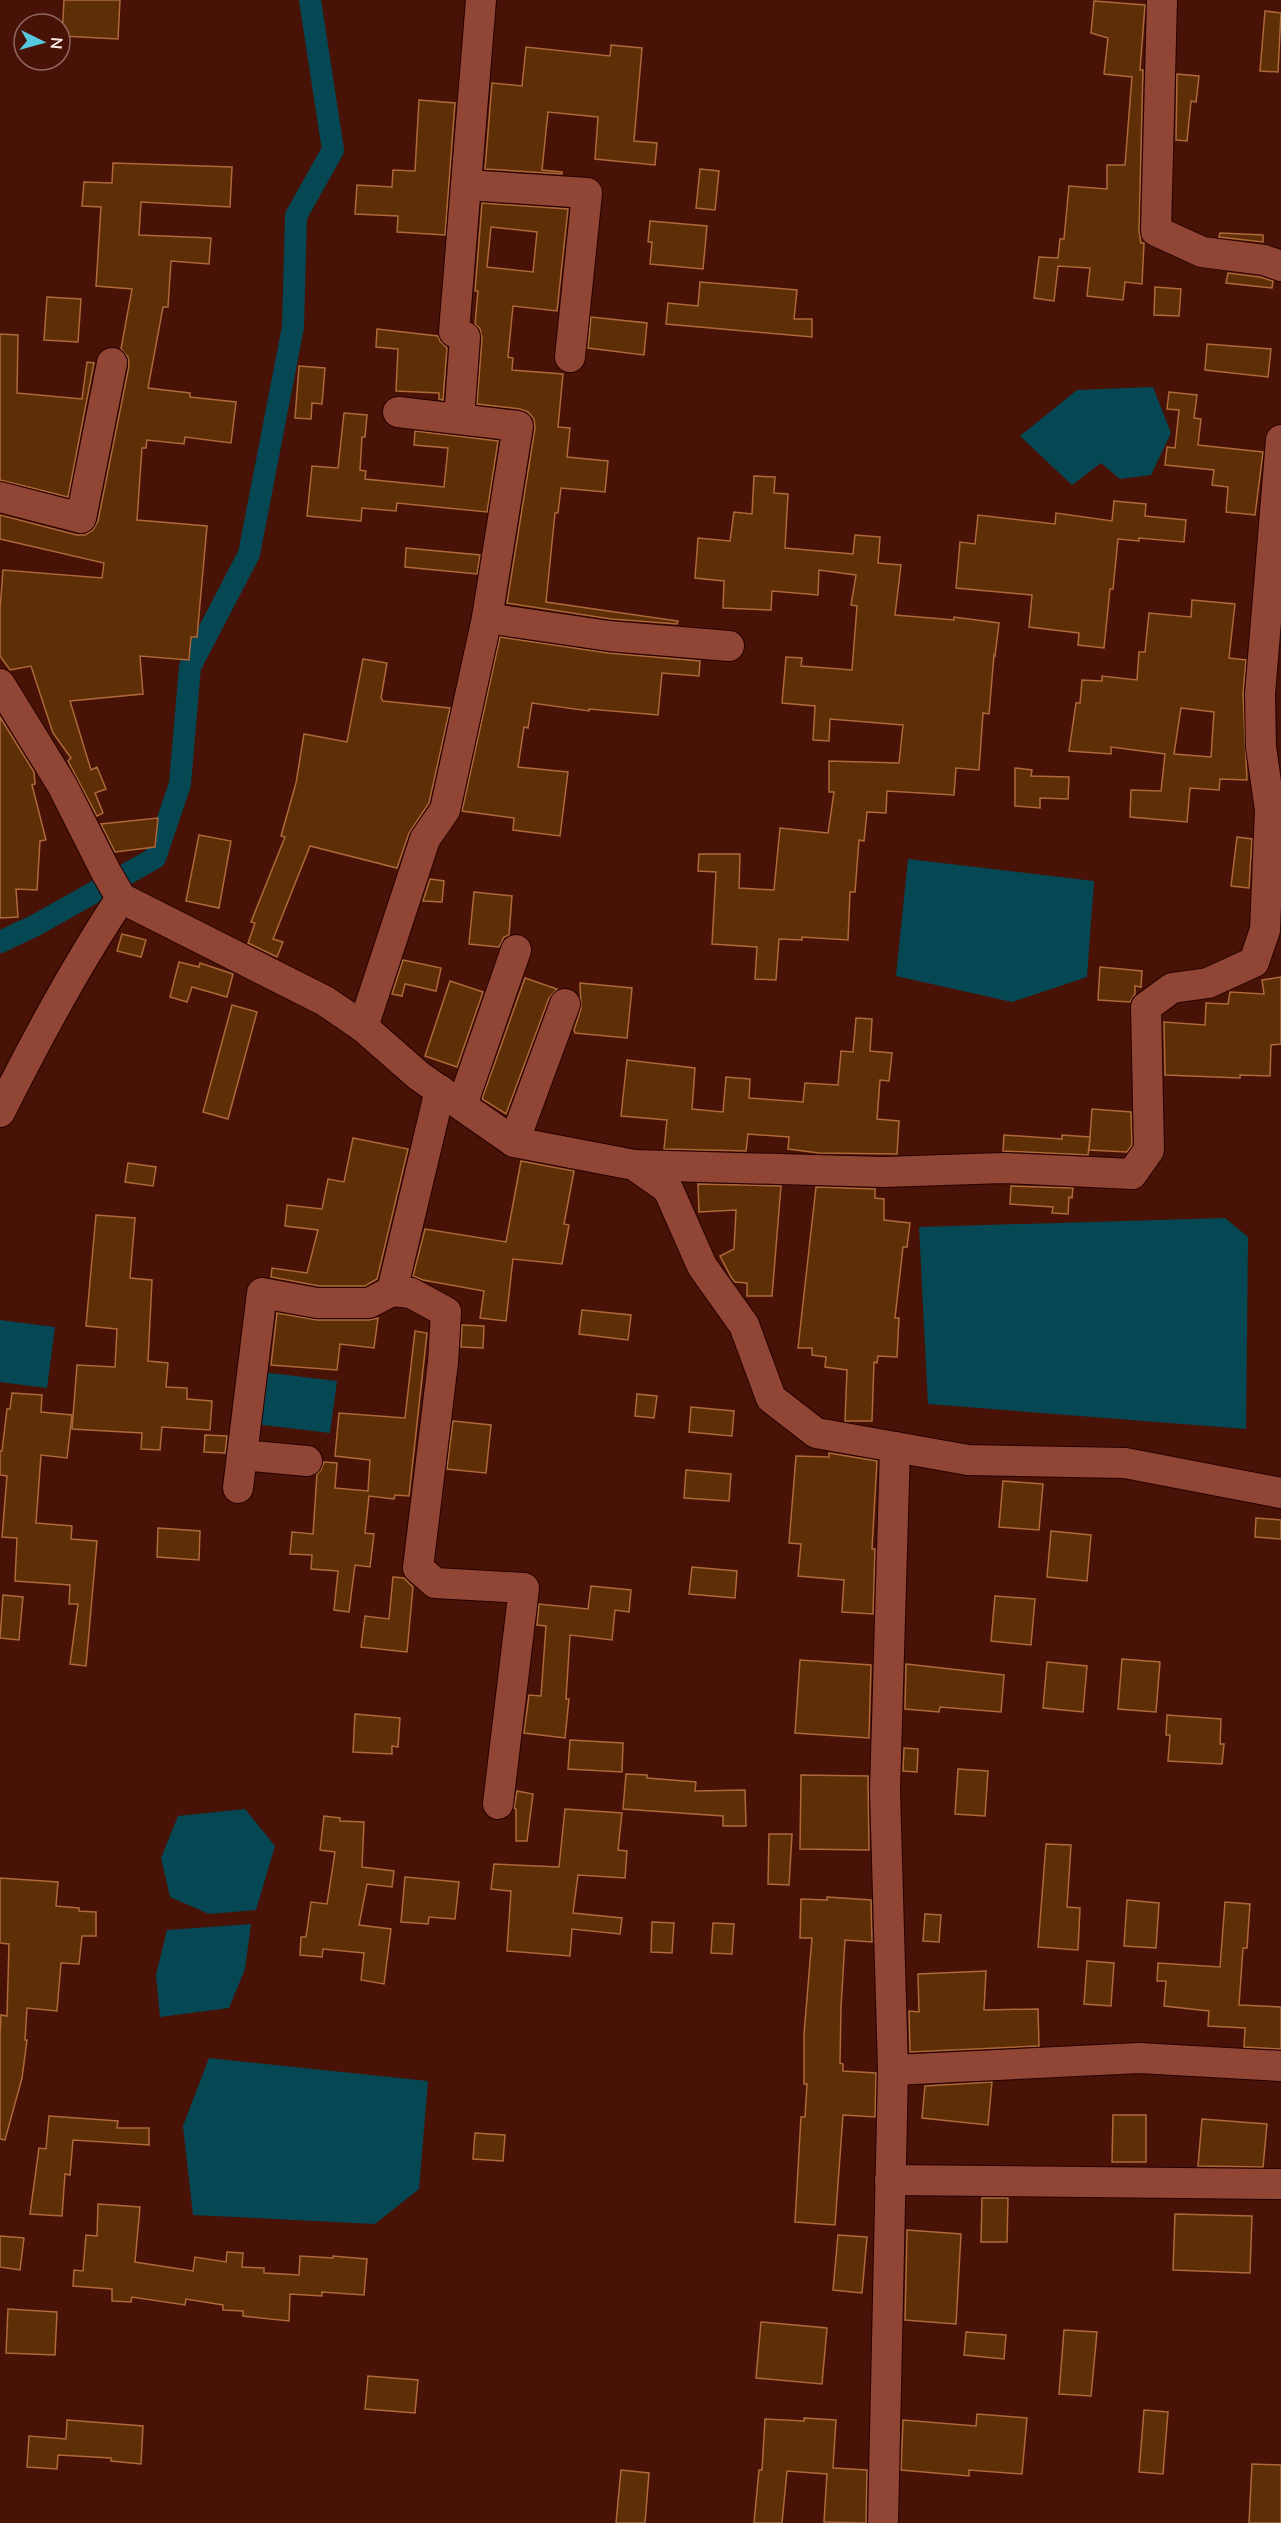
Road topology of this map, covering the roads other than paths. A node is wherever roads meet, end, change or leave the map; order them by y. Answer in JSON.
{"nodes":[{"id":1,"x":481,"y":0,"type":"edge"},
{"id":2,"x":1162,"y":0,"type":"edge"},
{"id":3,"x":467,"y":185,"type":"junction"},
{"id":4,"x":1281,"y":266,"type":"edge"},
{"id":5,"x":570,"y":357,"type":"dead end"},
{"id":6,"x":112,"y":363,"type":"dead end"},
{"id":7,"x":398,"y":412,"type":"dead end"},
{"id":8,"x":459,"y":419,"type":"junction"},
{"id":9,"x":1281,"y":440,"type":"edge"},
{"id":10,"x":0,"y":497,"type":"edge"},
{"id":11,"x":487,"y":618,"type":"junction"},
{"id":12,"x":729,"y":646,"type":"dead end"},
{"id":13,"x":0,"y":684,"type":"edge"},
{"id":14,"x":1275,"y":810,"type":"edge"},
{"id":15,"x":114,"y":886,"type":"junction"},
{"id":16,"x":516,"y":950,"type":"dead end"},
{"id":17,"x":565,"y":1004,"type":"dead end"},
{"id":18,"x":363,"y":1027,"type":"junction"},
{"id":19,"x":451,"y":1097,"type":"junction"},
{"id":20,"x":0,"y":1112,"type":"edge"},
{"id":21,"x":514,"y":1142,"type":"junction"},
{"id":22,"x":634,"y":1165,"type":"junction"},
{"id":23,"x":392,"y":1291,"type":"junction"},
{"id":24,"x":895,"y":1447,"type":"junction"},
{"id":25,"x":242,"y":1455,"type":"junction"},
{"id":26,"x":307,"y":1461,"type":"dead end"},
{"id":27,"x":238,"y":1488,"type":"dead end"},
{"id":28,"x":1281,"y":1493,"type":"edge"},
{"id":29,"x":498,"y":1804,"type":"dead end"},
{"id":30,"x":1281,"y":2066,"type":"edge"},
{"id":31,"x":893,"y":2070,"type":"junction"},
{"id":32,"x":890,"y":2180,"type":"junction"},
{"id":33,"x":1281,"y":2184,"type":"edge"},
{"id":34,"x":883,"y":2523,"type":"edge"}],
"edges":[{"from":1,"to":3,"type":"street"},
{"from":2,"to":4,"type":"street"},
{"from":3,"to":5,"type":"street"},
{"from":3,"to":8,"type":"street"},
{"from":6,"to":10,"type":"street"},
{"from":7,"to":8,"type":"street"},
{"from":8,"to":11,"type":"street"},
{"from":9,"to":14,"type":"street"},
{"from":11,"to":12,"type":"street"},
{"from":11,"to":18,"type":"street"},
{"from":13,"to":15,"type":"street"},
{"from":14,"to":22,"type":"street"},
{"from":15,"to":18,"type":"street"},
{"from":15,"to":20,"type":"street"},
{"from":16,"to":19,"type":"street"},
{"from":17,"to":21,"type":"street"},
{"from":18,"to":19,"type":"street"},
{"from":19,"to":21,"type":"street"},
{"from":19,"to":23,"type":"street"},
{"from":21,"to":22,"type":"street"},
{"from":22,"to":24,"type":"street"},
{"from":23,"to":25,"type":"street"},
{"from":23,"to":29,"type":"street"},
{"from":24,"to":28,"type":"street"},
{"from":24,"to":31,"type":"street"},
{"from":25,"to":26,"type":"street"},
{"from":25,"to":27,"type":"street"},
{"from":30,"to":31,"type":"street"},
{"from":31,"to":32,"type":"street"},
{"from":32,"to":33,"type":"street"},
{"from":32,"to":34,"type":"street"}]}
